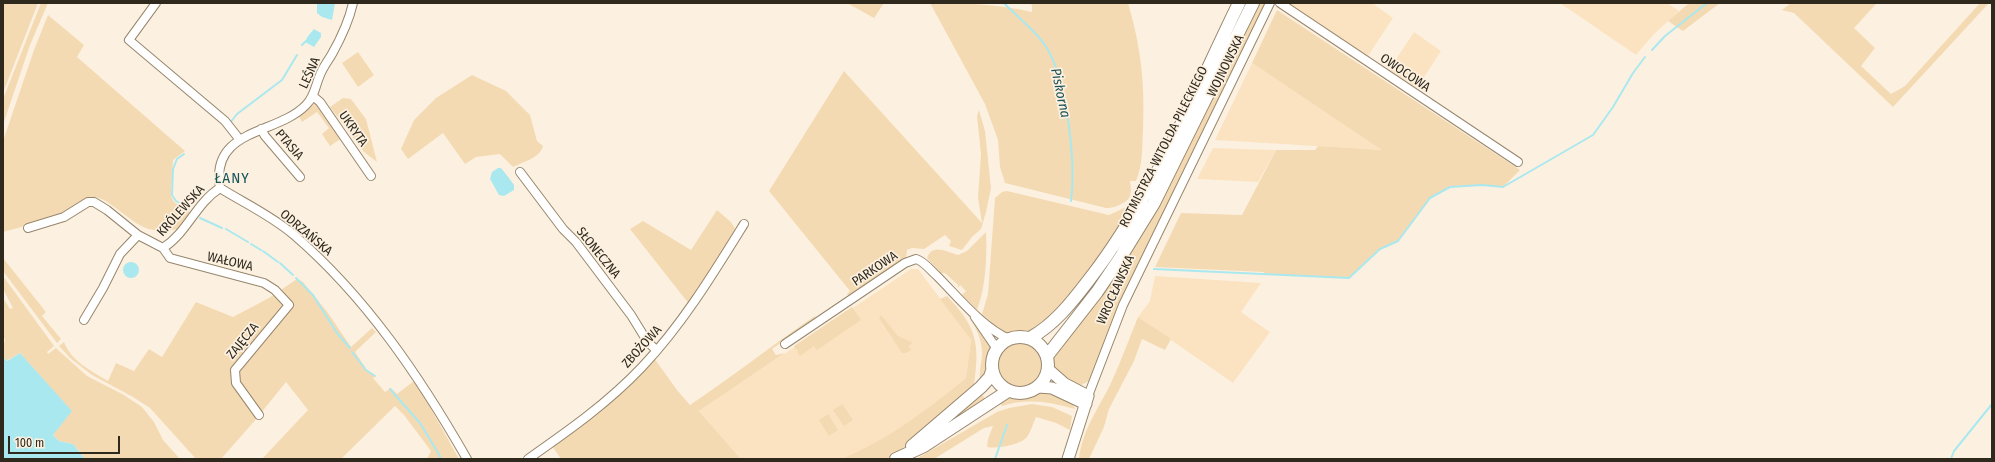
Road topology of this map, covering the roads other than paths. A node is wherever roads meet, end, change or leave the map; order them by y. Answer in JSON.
{"nodes":[{"id":1,"x":156,"y":3,"type":"edge"},
{"id":2,"x":353,"y":3,"type":"edge"},
{"id":3,"x":1239,"y":3,"type":"edge"},
{"id":4,"x":1252,"y":3,"type":"edge"},
{"id":5,"x":1270,"y":3,"type":"edge"},
{"id":6,"x":1280,"y":3,"type":"edge"},
{"id":7,"x":314,"y":96,"type":"junction"},
{"id":8,"x":261,"y":128,"type":"junction"},
{"id":9,"x":1203,"y":139,"type":"joint"},
{"id":10,"x":240,"y":140,"type":"junction"},
{"id":11,"x":1518,"y":162,"type":"dead end"},
{"id":12,"x":520,"y":172,"type":"dead end"},
{"id":13,"x":300,"y":176,"type":"dead end"},
{"id":14,"x":371,"y":176,"type":"dead end"},
{"id":15,"x":220,"y":188,"type":"junction"},
{"id":16,"x":744,"y":224,"type":"dead end"},
{"id":17,"x":28,"y":228,"type":"dead end"},
{"id":18,"x":138,"y":236,"type":"junction"},
{"id":19,"x":163,"y":248,"type":"junction"},
{"id":20,"x":289,"y":306,"type":"joint"},
{"id":21,"x":970,"y":310,"type":"junction"},
{"id":22,"x":84,"y":320,"type":"dead end"},
{"id":23,"x":1030,"y":338,"type":"junction"},
{"id":24,"x":1009,"y":339,"type":"junction"},
{"id":25,"x":785,"y":344,"type":"dead end"},
{"id":26,"x":996,"y":349,"type":"junction"},
{"id":27,"x":656,"y":350,"type":"junction"},
{"id":28,"x":1047,"y":356,"type":"junction"},
{"id":29,"x":1048,"y":369,"type":"junction"},
{"id":30,"x":992,"y":371,"type":"junction"},
{"id":31,"x":1038,"y":387,"type":"junction"},
{"id":32,"x":1008,"y":391,"type":"junction"},
{"id":33,"x":1087,"y":400,"type":"junction"},
{"id":34,"x":259,"y":415,"type":"dead end"},
{"id":35,"x":467,"y":459,"type":"edge"},
{"id":36,"x":528,"y":459,"type":"edge"},
{"id":37,"x":895,"y":459,"type":"edge"},
{"id":38,"x":1068,"y":459,"type":"edge"}],
"edges":[{"from":1,"to":10,"type":"street"},
{"from":2,"to":7,"type":"street","name":"LEŚNA"},
{"from":3,"to":23,"type":"main road","name":"ROTMISTRZA WITOLDA PILECKIEGO"},
{"from":4,"to":28,"type":"main road","name":"ROTMISTRZA WITOLDA PILECKIEGO"},
{"from":5,"to":9,"type":"street","name":"WOJNOWSKA"},
{"from":6,"to":11,"type":"street","name":"OWOCOWA"},
{"from":7,"to":8,"type":"street","name":"LEŚNA"},
{"from":7,"to":14,"type":"street","name":"UKRYTA"},
{"from":8,"to":10,"type":"street","name":"LEŚNA"},
{"from":8,"to":13,"type":"street","name":"PTASIA"},
{"from":9,"to":33,"type":"street","name":"WROCŁAWSKA"},
{"from":10,"to":15,"type":"street"},
{"from":12,"to":27,"type":"street","name":"SŁONECZNA"},
{"from":15,"to":19,"type":"street","name":"KRÓLEWSKA"},
{"from":15,"to":35,"type":"street","name":"ODRZAŃSKA"},
{"from":16,"to":27,"type":"street","name":"ZBOŻOWA"},
{"from":17,"to":18,"type":"street","name":"KRÓLEWSKA"},
{"from":18,"to":19,"type":"street","name":"KRÓLEWSKA"},
{"from":18,"to":22,"type":"street","name":"KRÓLEWSKA"},
{"from":19,"to":20,"type":"street","name":"WAŁOWA"},
{"from":20,"to":34,"type":"street","name":"ZAJĘCZA"},
{"from":21,"to":24,"type":"street"},
{"from":21,"to":25,"type":"street","name":"PARKOWA"},
{"from":21,"to":26,"type":"street"},
{"from":23,"to":24,"type":"main road"},
{"from":23,"to":28,"type":"main road"},
{"from":24,"to":26,"type":"main road"},
{"from":26,"to":30,"type":"main road"},
{"from":27,"to":36,"type":"street","name":"ZBOŻOWA"},
{"from":28,"to":29,"type":"main road"},
{"from":29,"to":31,"type":"main road"},
{"from":29,"to":33,"type":"main road"},
{"from":30,"to":32,"type":"main road"},
{"from":30,"to":37,"type":"main road"},
{"from":31,"to":32,"type":"main road"},
{"from":31,"to":33,"type":"main road"},
{"from":32,"to":37,"type":"main road"},
{"from":33,"to":38,"type":"main road","name":"WROCŁAWSKA"}]}
